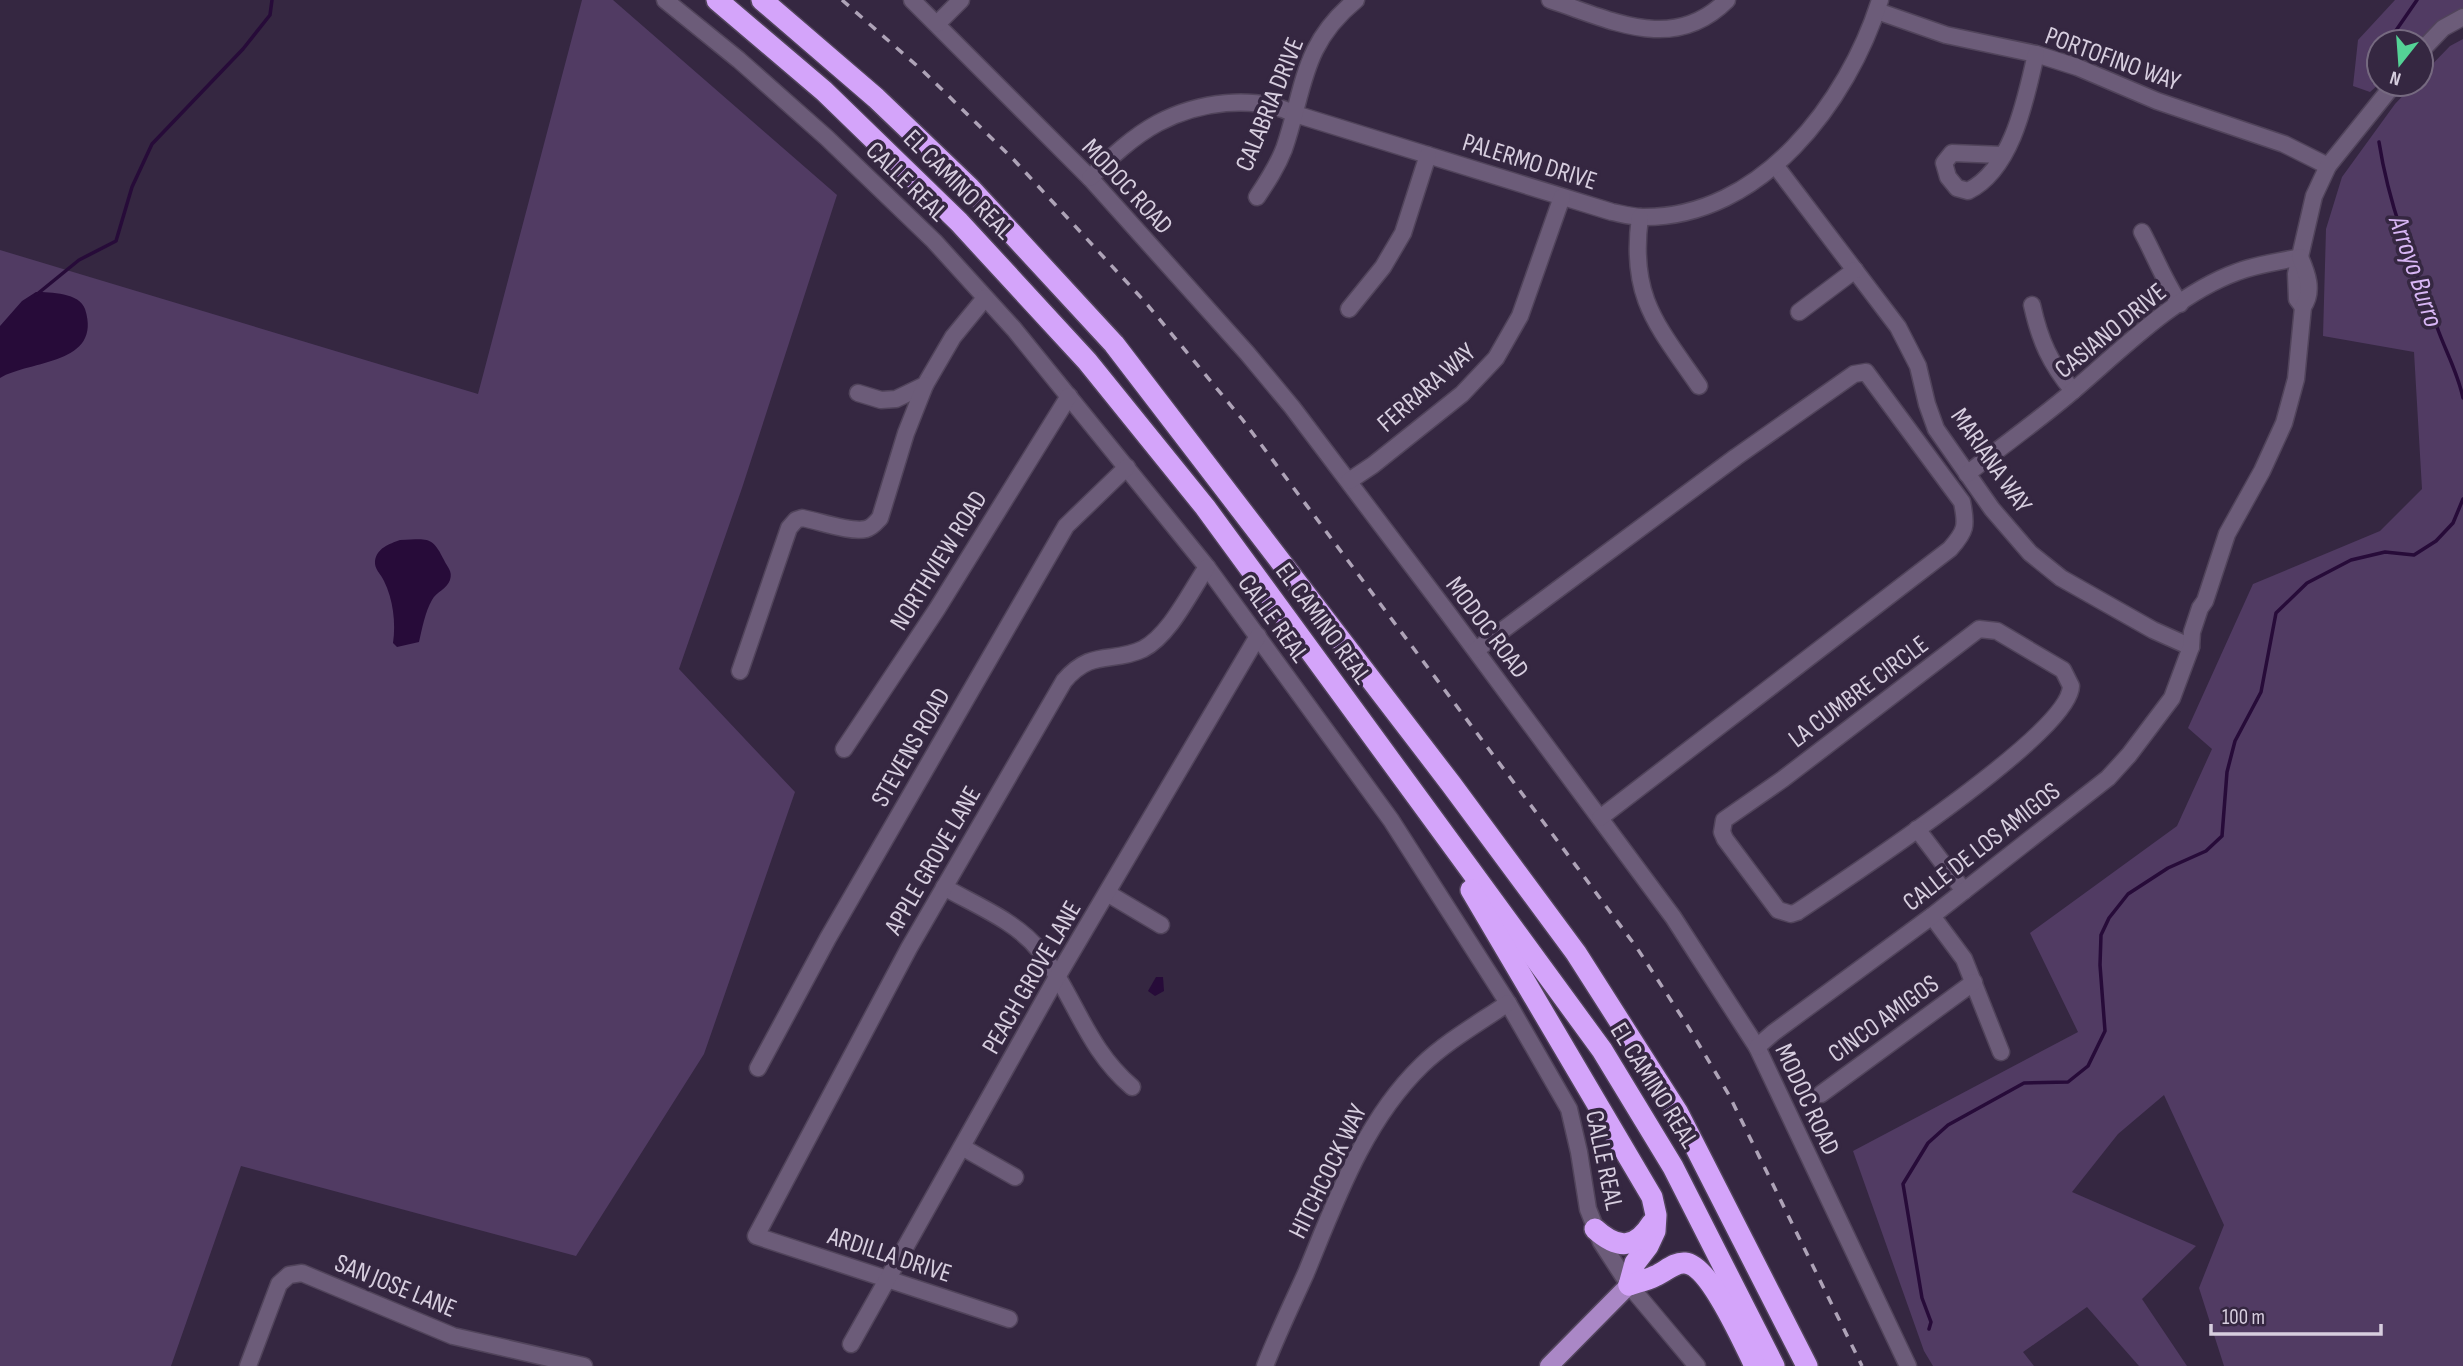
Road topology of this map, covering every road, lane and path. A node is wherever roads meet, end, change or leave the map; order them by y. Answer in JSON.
{"nodes":[{"id":1,"x":665,"y":0,"type":"edge"},
{"id":2,"x":717,"y":0,"type":"edge"},
{"id":3,"x":762,"y":0,"type":"edge"},
{"id":4,"x":912,"y":0,"type":"edge"},
{"id":5,"x":961,"y":0,"type":"edge"},
{"id":6,"x":1356,"y":0,"type":"edge"},
{"id":7,"x":1550,"y":0,"type":"edge"},
{"id":8,"x":1727,"y":0,"type":"edge"},
{"id":9,"x":1879,"y":5,"type":"edge"},
{"id":10,"x":2463,"y":17,"type":"edge"},
{"id":11,"x":937,"y":24,"type":"junction"},
{"id":12,"x":2435,"y":36,"type":"edge"},
{"id":13,"x":2036,"y":54,"type":"junction"},
{"id":14,"x":2383,"y":98,"type":"edge"},
{"id":15,"x":1295,"y":114,"type":"junction"},
{"id":16,"x":1428,"y":155,"type":"junction"},
{"id":17,"x":2003,"y":155,"type":"dead end"},
{"id":18,"x":1775,"y":165,"type":"junction"},
{"id":19,"x":2328,"y":166,"type":"junction"},
{"id":20,"x":1090,"y":178,"type":"junction"},
{"id":21,"x":1257,"y":197,"type":"dead end"},
{"id":22,"x":1562,"y":197,"type":"junction"},
{"id":23,"x":1640,"y":217,"type":"junction"},
{"id":24,"x":2142,"y":232,"type":"dead end"},
{"id":25,"x":2300,"y":257,"type":"junction"},
{"id":26,"x":1855,"y":270,"type":"junction"},
{"id":27,"x":985,"y":298,"type":"junction"},
{"id":28,"x":2180,"y":304,"type":"junction"},
{"id":29,"x":2032,"y":305,"type":"dead end"},
{"id":30,"x":1349,"y":309,"type":"dead end"},
{"id":31,"x":1799,"y":312,"type":"dead end"},
{"id":32,"x":925,"y":385,"type":"junction"},
{"id":33,"x":1699,"y":386,"type":"dead end"},
{"id":34,"x":2073,"y":391,"type":"junction"},
{"id":35,"x":858,"y":393,"type":"dead end"},
{"id":36,"x":1069,"y":396,"type":"junction"},
{"id":37,"x":1127,"y":467,"type":"junction"},
{"id":38,"x":1967,"y":474,"type":"junction"},
{"id":39,"x":1349,"y":481,"type":"junction"},
{"id":40,"x":1207,"y":568,"type":"junction"},
{"id":41,"x":1258,"y":636,"type":"junction"},
{"id":42,"x":2191,"y":647,"type":"junction"},
{"id":43,"x":1476,"y":650,"type":"junction"},
{"id":44,"x":740,"y":671,"type":"dead end"},
{"id":45,"x":844,"y":749,"type":"dead end"},
{"id":46,"x":1600,"y":818,"type":"junction"},
{"id":47,"x":1917,"y":829,"type":"junction"},
{"id":48,"x":1453,"y":848,"type":"junction"},
{"id":49,"x":944,"y":887,"type":"junction"},
{"id":50,"x":1964,"y":891,"type":"junction"},
{"id":51,"x":1107,"y":893,"type":"junction"},
{"id":52,"x":1932,"y":916,"type":"junction"},
{"id":53,"x":1161,"y":925,"type":"dead end"},
{"id":54,"x":1058,"y":977,"type":"junction"},
{"id":55,"x":1973,"y":982,"type":"junction"},
{"id":56,"x":1508,"y":1003,"type":"junction"},
{"id":57,"x":1758,"y":1047,"type":"junction"},
{"id":58,"x":2001,"y":1052,"type":"dead end"},
{"id":59,"x":758,"y":1068,"type":"dead end"},
{"id":60,"x":1132,"y":1087,"type":"dead end"},
{"id":61,"x":1821,"y":1094,"type":"dead end"},
{"id":62,"x":962,"y":1146,"type":"junction"},
{"id":63,"x":1015,"y":1177,"type":"dead end"},
{"id":64,"x":1656,"y":1215,"type":"junction"},
{"id":65,"x":1595,"y":1229,"type":"junction"},
{"id":66,"x":756,"y":1236,"type":"joint"},
{"id":67,"x":887,"y":1279,"type":"junction"},
{"id":68,"x":1629,"y":1285,"type":"junction"},
{"id":69,"x":1009,"y":1319,"type":"dead end"},
{"id":70,"x":851,"y":1344,"type":"dead end"},
{"id":71,"x":248,"y":1366,"type":"edge"},
{"id":72,"x":584,"y":1366,"type":"edge"},
{"id":73,"x":1265,"y":1366,"type":"edge"},
{"id":74,"x":1549,"y":1366,"type":"edge"},
{"id":75,"x":1698,"y":1366,"type":"edge"},
{"id":76,"x":1755,"y":1366,"type":"edge"},
{"id":77,"x":1774,"y":1366,"type":"edge"},
{"id":78,"x":1807,"y":1366,"type":"edge"},
{"id":79,"x":1908,"y":1366,"type":"edge"}],
"edges":[{"from":1,"to":27,"type":"street","name":"CALLE REAL"},
{"from":2,"to":48,"type":"highway","name":"EL CAMINO REAL"},
{"from":3,"to":78,"type":"highway","name":"EL CAMINO REAL"},
{"from":4,"to":11,"type":"street","name":"MODOC ROAD"},
{"from":5,"to":11,"type":"street"},
{"from":6,"to":15,"type":"street","name":"CALABRIA DRIVE"},
{"from":7,"to":8,"type":"street"},
{"from":9,"to":13,"type":"street","name":"PORTOFINO WAY"},
{"from":9,"to":18,"type":"street","name":"PALERMO DRIVE"},
{"from":10,"to":12,"type":"street"},
{"from":11,"to":20,"type":"street","name":"MODOC ROAD"},
{"from":13,"to":17,"type":"street"},
{"from":13,"to":19,"type":"street","name":"PORTOFINO WAY"},
{"from":14,"to":19,"type":"street","name":"CALLE DE LOS AMIGOS"},
{"from":15,"to":16,"type":"street","name":"PALERMO DRIVE"},
{"from":15,"to":20,"type":"street","name":"PALERMO DRIVE"},
{"from":15,"to":21,"type":"street","name":"CALABRIA DRIVE"},
{"from":16,"to":22,"type":"street","name":"PALERMO DRIVE"},
{"from":16,"to":30,"type":"street"},
{"from":18,"to":23,"type":"street","name":"PALERMO DRIVE"},
{"from":18,"to":26,"type":"street","name":"MARIANA WAY"},
{"from":19,"to":25,"type":"street","name":"CALLE DE LOS AMIGOS"},
{"from":20,"to":39,"type":"street","name":"MODOC ROAD"},
{"from":22,"to":23,"type":"street","name":"PALERMO DRIVE"},
{"from":22,"to":39,"type":"street","name":"FERRARA WAY"},
{"from":23,"to":33,"type":"street"},
{"from":24,"to":28,"type":"street"},
{"from":25,"to":28,"type":"street","name":"CASIANO DRIVE"},
{"from":25,"to":42,"type":"street","name":"CALLE DE LOS AMIGOS"},
{"from":26,"to":31,"type":"street"},
{"from":26,"to":38,"type":"street","name":"MARIANA WAY"},
{"from":27,"to":32,"type":"street"},
{"from":27,"to":36,"type":"street","name":"CALLE REAL"},
{"from":28,"to":34,"type":"street","name":"CASIANO DRIVE"},
{"from":29,"to":34,"type":"street"},
{"from":32,"to":35,"type":"street"},
{"from":32,"to":44,"type":"street"},
{"from":34,"to":38,"type":"street","name":"CASIANO DRIVE"},
{"from":36,"to":37,"type":"street","name":"CALLE REAL"},
{"from":36,"to":45,"type":"street","name":"NORTHVIEW ROAD"},
{"from":37,"to":40,"type":"street","name":"CALLE REAL"},
{"from":37,"to":59,"type":"street","name":"STEVENS ROAD"},
{"from":38,"to":42,"type":"street","name":"MARIANA WAY"},
{"from":39,"to":43,"type":"street","name":"MODOC ROAD"},
{"from":40,"to":41,"type":"street","name":"CALLE REAL"},
{"from":40,"to":49,"type":"street","name":"APPLE GROVE LANE"},
{"from":41,"to":51,"type":"street","name":"PEACH GROVE LANE"},
{"from":41,"to":56,"type":"street","name":"CALLE REAL"},
{"from":42,"to":50,"type":"street","name":"CALLE DE LOS AMIGOS"},
{"from":43,"to":46,"type":"street","name":"MODOC ROAD"},
{"from":43,"to":46,"type":"street"},
{"from":46,"to":57,"type":"street","name":"MODOC ROAD"},
{"from":47,"to":47,"type":"street","name":"LA CUMBRE CIRCLE"},
{"from":47,"to":50,"type":"street"},
{"from":48,"to":64,"type":"highway"},
{"from":48,"to":77,"type":"highway","name":"EL CAMINO REAL"},
{"from":49,"to":54,"type":"street"},
{"from":49,"to":66,"type":"street","name":"APPLE GROVE LANE"},
{"from":50,"to":52,"type":"street","name":"CALLE DE LOS AMIGOS"},
{"from":51,"to":53,"type":"street"},
{"from":51,"to":54,"type":"street","name":"PEACH GROVE LANE"},
{"from":52,"to":55,"type":"street","name":"CINCO AMIGOS"},
{"from":52,"to":57,"type":"street","name":"CALLE DE LOS AMIGOS"},
{"from":54,"to":60,"type":"street"},
{"from":54,"to":62,"type":"street","name":"PEACH GROVE LANE"},
{"from":55,"to":58,"type":"street","name":"CINCO AMIGOS"},
{"from":55,"to":61,"type":"street","name":"CINCO AMIGOS"},
{"from":56,"to":65,"type":"street","name":"CALLE REAL"},
{"from":56,"to":73,"type":"street","name":"HITCHCOCK WAY"},
{"from":57,"to":79,"type":"street","name":"MODOC ROAD"},
{"from":62,"to":63,"type":"street"},
{"from":62,"to":67,"type":"street","name":"PEACH GROVE LANE"},
{"from":64,"to":65,"type":"highway"},
{"from":64,"to":68,"type":"highway"},
{"from":65,"to":68,"type":"street","name":"CALLE REAL"},
{"from":66,"to":67,"type":"street","name":"ARDILLA DRIVE"},
{"from":67,"to":69,"type":"street","name":"ARDILLA DRIVE"},
{"from":67,"to":70,"type":"street","name":"PEACH GROVE LANE"},
{"from":68,"to":74,"type":"main road"},
{"from":68,"to":75,"type":"street","name":"CALLE REAL"},
{"from":68,"to":76,"type":"highway"},
{"from":71,"to":72,"type":"street","name":"SAN JOSE LANE"}]}
